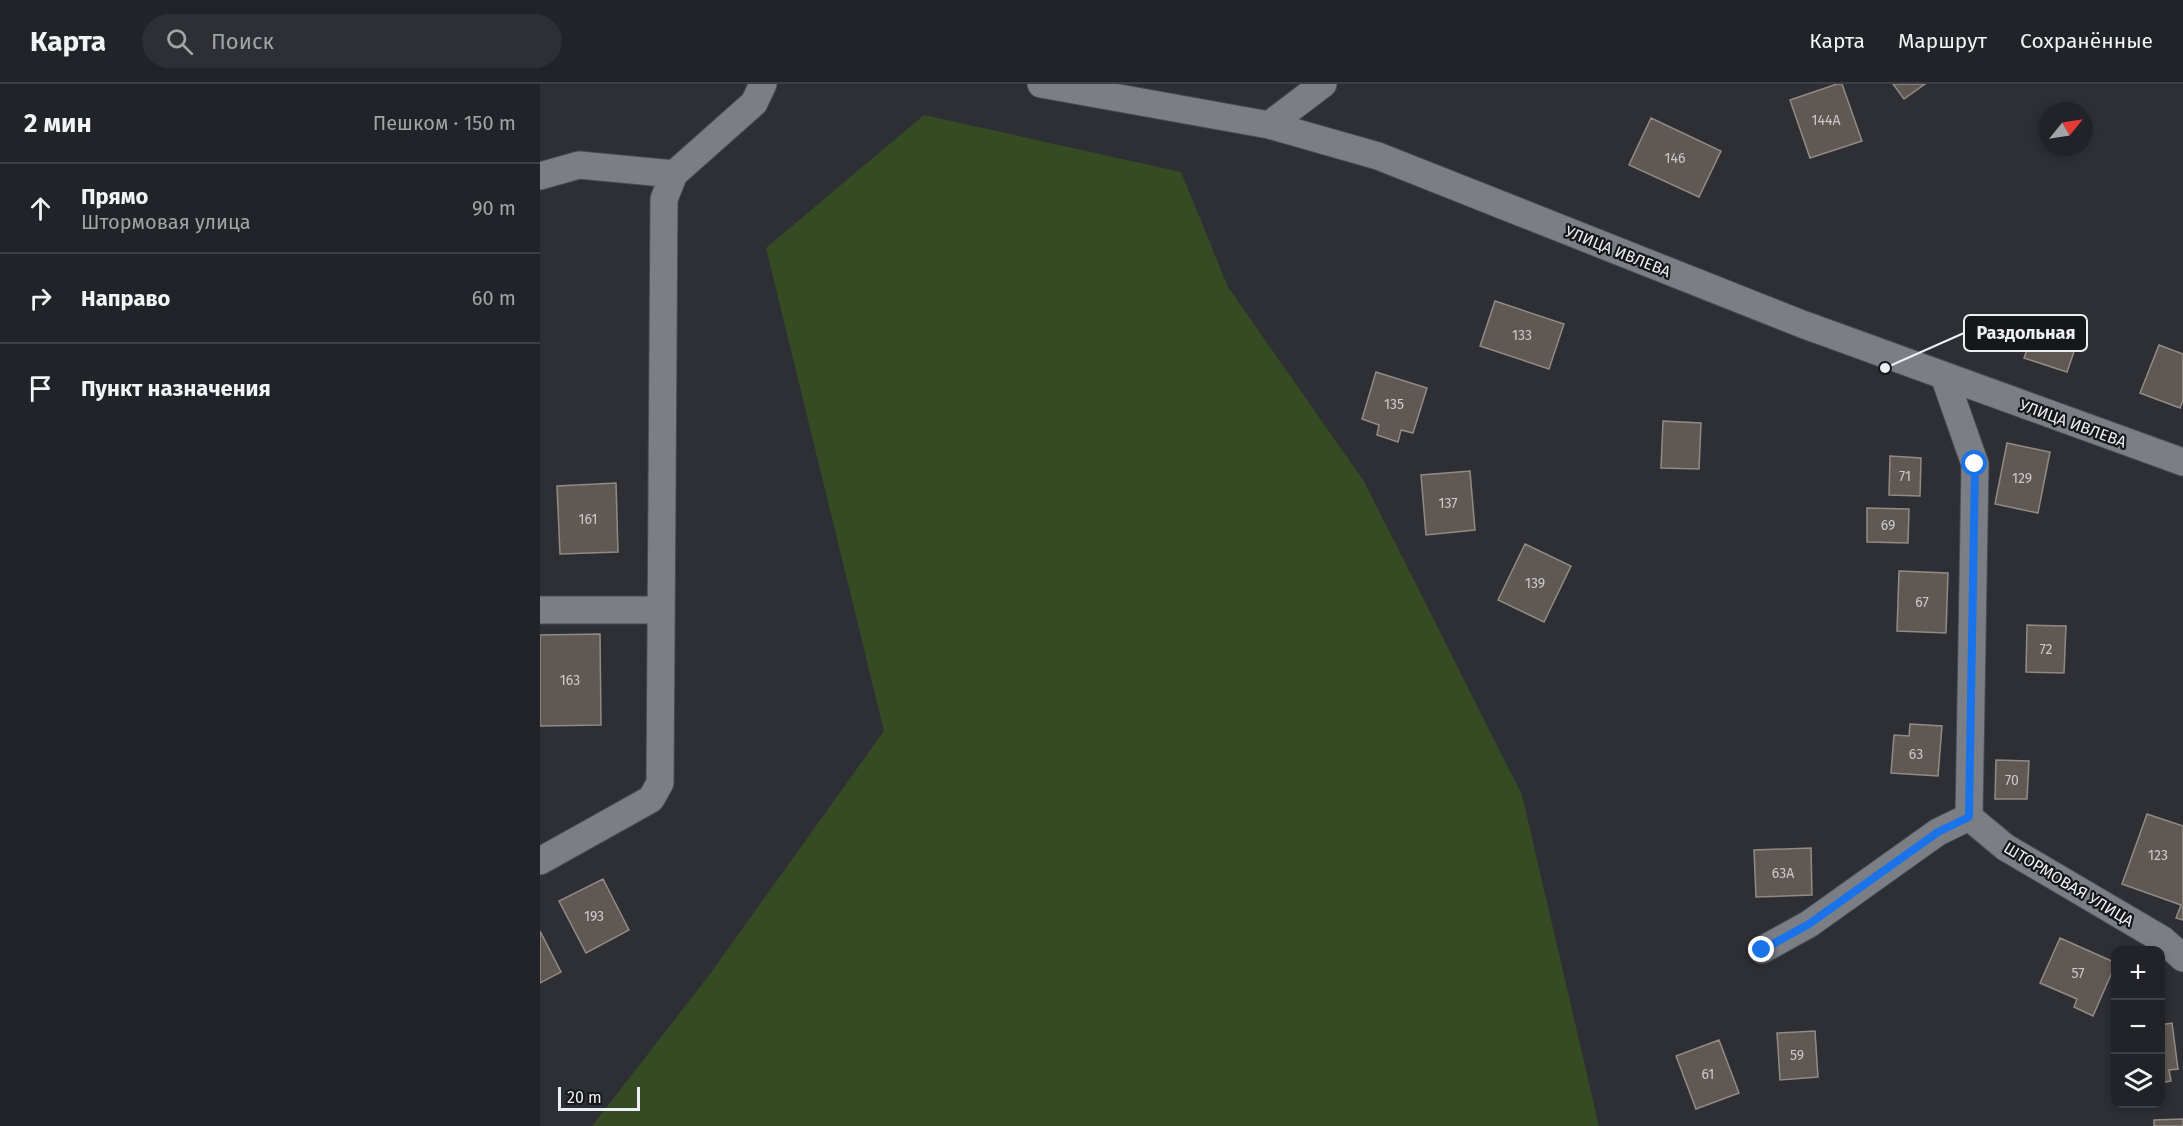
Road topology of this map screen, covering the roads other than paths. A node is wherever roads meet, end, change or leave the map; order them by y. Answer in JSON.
{"nodes":[{"id":1,"x":763,"y":84,"type":"edge"},
{"id":2,"x":1041,"y":84,"type":"edge"},
{"id":3,"x":1323,"y":84,"type":"edge"},
{"id":4,"x":1269,"y":125,"type":"junction"},
{"id":5,"x":674,"y":174,"type":"junction"},
{"id":6,"x":540,"y":176,"type":"edge"},
{"id":7,"x":1944,"y":376,"type":"junction"},
{"id":8,"x":2183,"y":462,"type":"edge"},
{"id":9,"x":540,"y":609,"type":"edge"},
{"id":10,"x":659,"y":610,"type":"junction"},
{"id":11,"x":1969,"y":817,"type":"junction"},
{"id":12,"x":540,"y":861,"type":"edge"},
{"id":13,"x":1762,"y":950,"type":"dead end"},
{"id":14,"x":2183,"y":958,"type":"edge"}],
"edges":[{"from":1,"to":5,"type":"street"},
{"from":2,"to":4,"type":"street","name":"УЛИЦА ИВЛЕВА"},
{"from":3,"to":4,"type":"street"},
{"from":4,"to":7,"type":"street","name":"УЛИЦА ИВЛЕВА"},
{"from":5,"to":6,"type":"street"},
{"from":5,"to":10,"type":"street"},
{"from":7,"to":8,"type":"street","name":"УЛИЦА ИВЛЕВА"},
{"from":7,"to":11,"type":"street"},
{"from":9,"to":10,"type":"street"},
{"from":10,"to":12,"type":"street"},
{"from":11,"to":13,"type":"street"},
{"from":11,"to":14,"type":"street","name":"ШТОРМОВАЯ УЛИЦА"}]}
